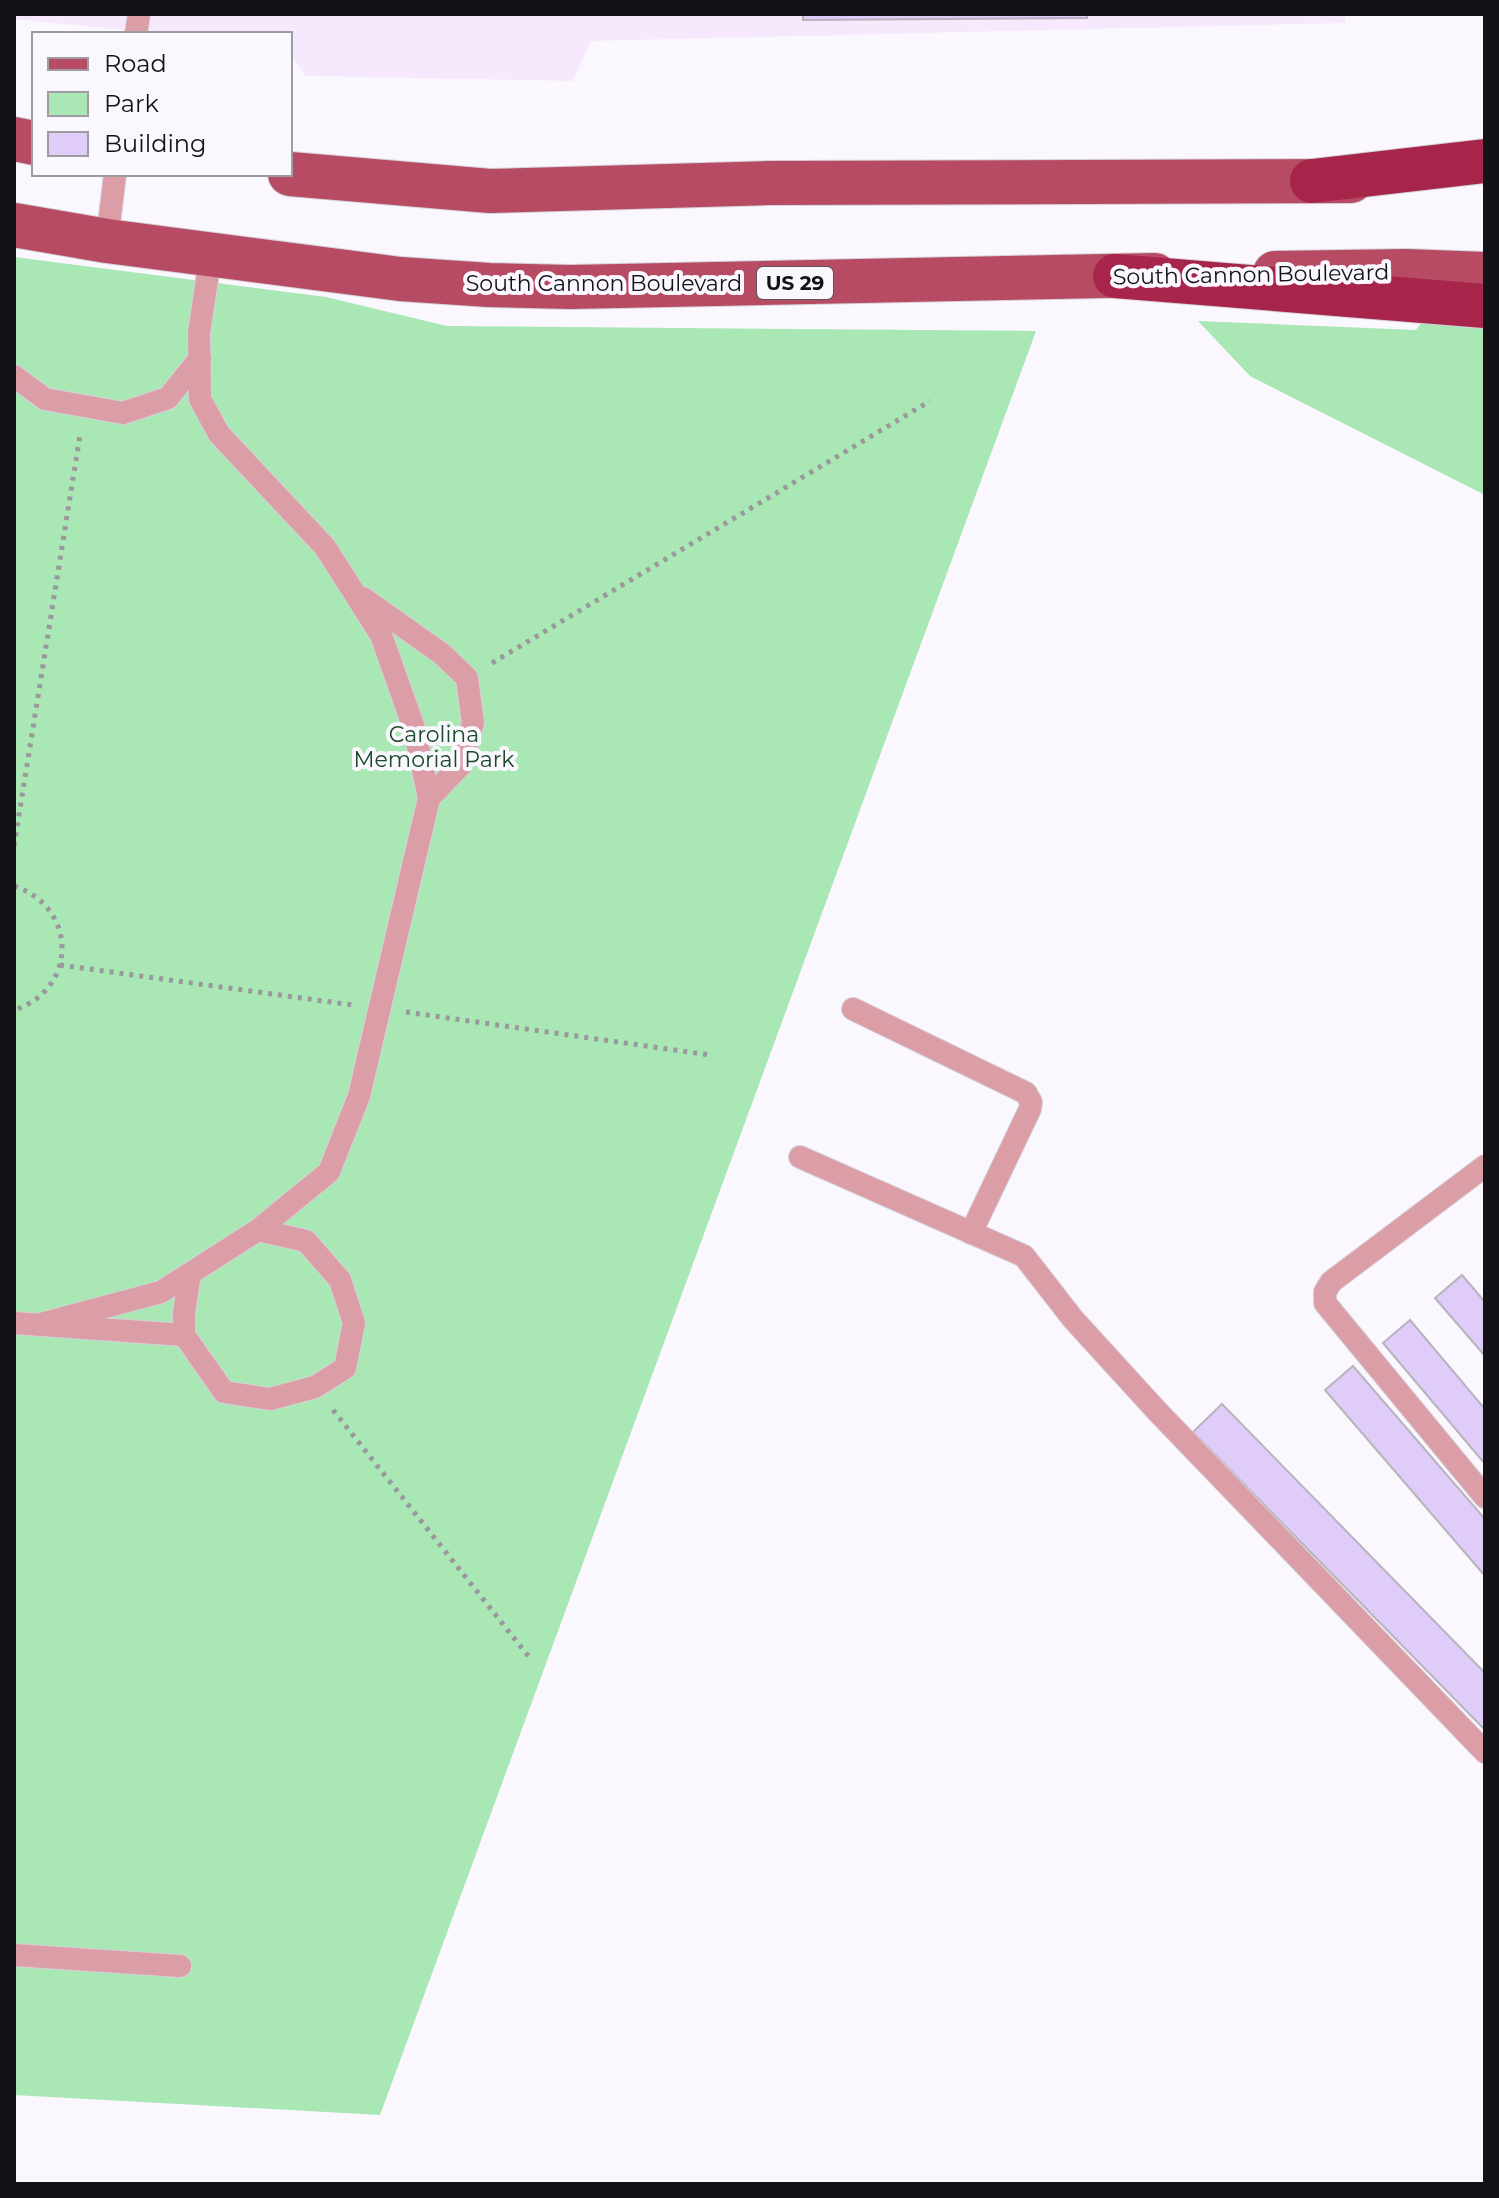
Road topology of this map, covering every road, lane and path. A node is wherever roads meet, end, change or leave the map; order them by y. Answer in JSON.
{"nodes":[{"id":1,"x":1485,"y":161,"type":"edge"},
{"id":2,"x":292,"y":174,"type":"edge"},
{"id":3,"x":115,"y":176,"type":"edge"},
{"id":4,"x":1485,"y":178,"type":"edge"},
{"id":5,"x":1312,"y":181,"type":"junction"},
{"id":6,"x":14,"y":225,"type":"edge"},
{"id":7,"x":107,"y":241,"type":"junction"},
{"id":8,"x":211,"y":253,"type":"junction"},
{"id":9,"x":1485,"y":274,"type":"edge"},
{"id":10,"x":1115,"y":276,"type":"junction"},
{"id":11,"x":1485,"y":306,"type":"edge"},
{"id":12,"x":200,"y":358,"type":"junction"},
{"id":13,"x":14,"y":376,"type":"edge"},
{"id":14,"x":930,"y":401,"type":"dead end"},
{"id":15,"x":85,"y":406,"type":"junction"},
{"id":16,"x":353,"y":591,"type":"junction"},
{"id":17,"x":467,"y":678,"type":"junction"},
{"id":18,"x":429,"y":798,"type":"junction"},
{"id":19,"x":14,"y":846,"type":"edge"},
{"id":20,"x":14,"y":886,"type":"edge"},
{"id":21,"x":853,"y":1009,"type":"dead end"},
{"id":22,"x":14,"y":1010,"type":"edge"},
{"id":23,"x":800,"y":1157,"type":"dead end"},
{"id":24,"x":1485,"y":1166,"type":"edge"},
{"id":25,"x":258,"y":1230,"type":"junction"},
{"id":26,"x":971,"y":1233,"type":"junction"},
{"id":27,"x":190,"y":1274,"type":"junction"},
{"id":28,"x":14,"y":1323,"type":"edge"},
{"id":29,"x":41,"y":1324,"type":"junction"},
{"id":30,"x":184,"y":1335,"type":"junction"},
{"id":31,"x":315,"y":1387,"type":"junction"},
{"id":32,"x":1485,"y":1497,"type":"edge"},
{"id":33,"x":529,"y":1657,"type":"dead end"},
{"id":34,"x":1485,"y":1752,"type":"edge"},
{"id":35,"x":14,"y":1955,"type":"edge"},
{"id":36,"x":180,"y":1966,"type":"dead end"}],
"edges":[{"from":1,"to":5,"type":"highway"},
{"from":2,"to":5,"type":"main road"},
{"from":3,"to":7,"type":"lane"},
{"from":4,"to":5,"type":"main road"},
{"from":6,"to":7,"type":"main road","name":"South Cannon Boulevard","number":"US 29"},
{"from":7,"to":8,"type":"main road","name":"South Cannon Boulevard","number":"US 29"},
{"from":8,"to":10,"type":"main road","name":"South Cannon Boulevard","number":"US 29"},
{"from":8,"to":12,"type":"lane"},
{"from":9,"to":10,"type":"main road","name":"South Cannon Boulevard","number":"US 29"},
{"from":10,"to":11,"type":"highway"},
{"from":12,"to":15,"type":"lane"},
{"from":12,"to":16,"type":"lane"},
{"from":13,"to":15,"type":"lane"},
{"from":14,"to":17,"type":"path"},
{"from":15,"to":19,"type":"path"},
{"from":16,"to":17,"type":"lane"},
{"from":16,"to":18,"type":"lane"},
{"from":17,"to":18,"type":"lane"},
{"from":18,"to":25,"type":"lane"},
{"from":20,"to":22,"type":"path"},
{"from":21,"to":26,"type":"lane"},
{"from":23,"to":26,"type":"lane"},
{"from":24,"to":32,"type":"lane"},
{"from":25,"to":27,"type":"lane"},
{"from":25,"to":31,"type":"lane"},
{"from":26,"to":34,"type":"lane"},
{"from":27,"to":29,"type":"lane"},
{"from":27,"to":30,"type":"lane"},
{"from":28,"to":29,"type":"lane"},
{"from":29,"to":30,"type":"lane"},
{"from":30,"to":31,"type":"lane"},
{"from":31,"to":33,"type":"path"},
{"from":35,"to":36,"type":"lane"}]}
